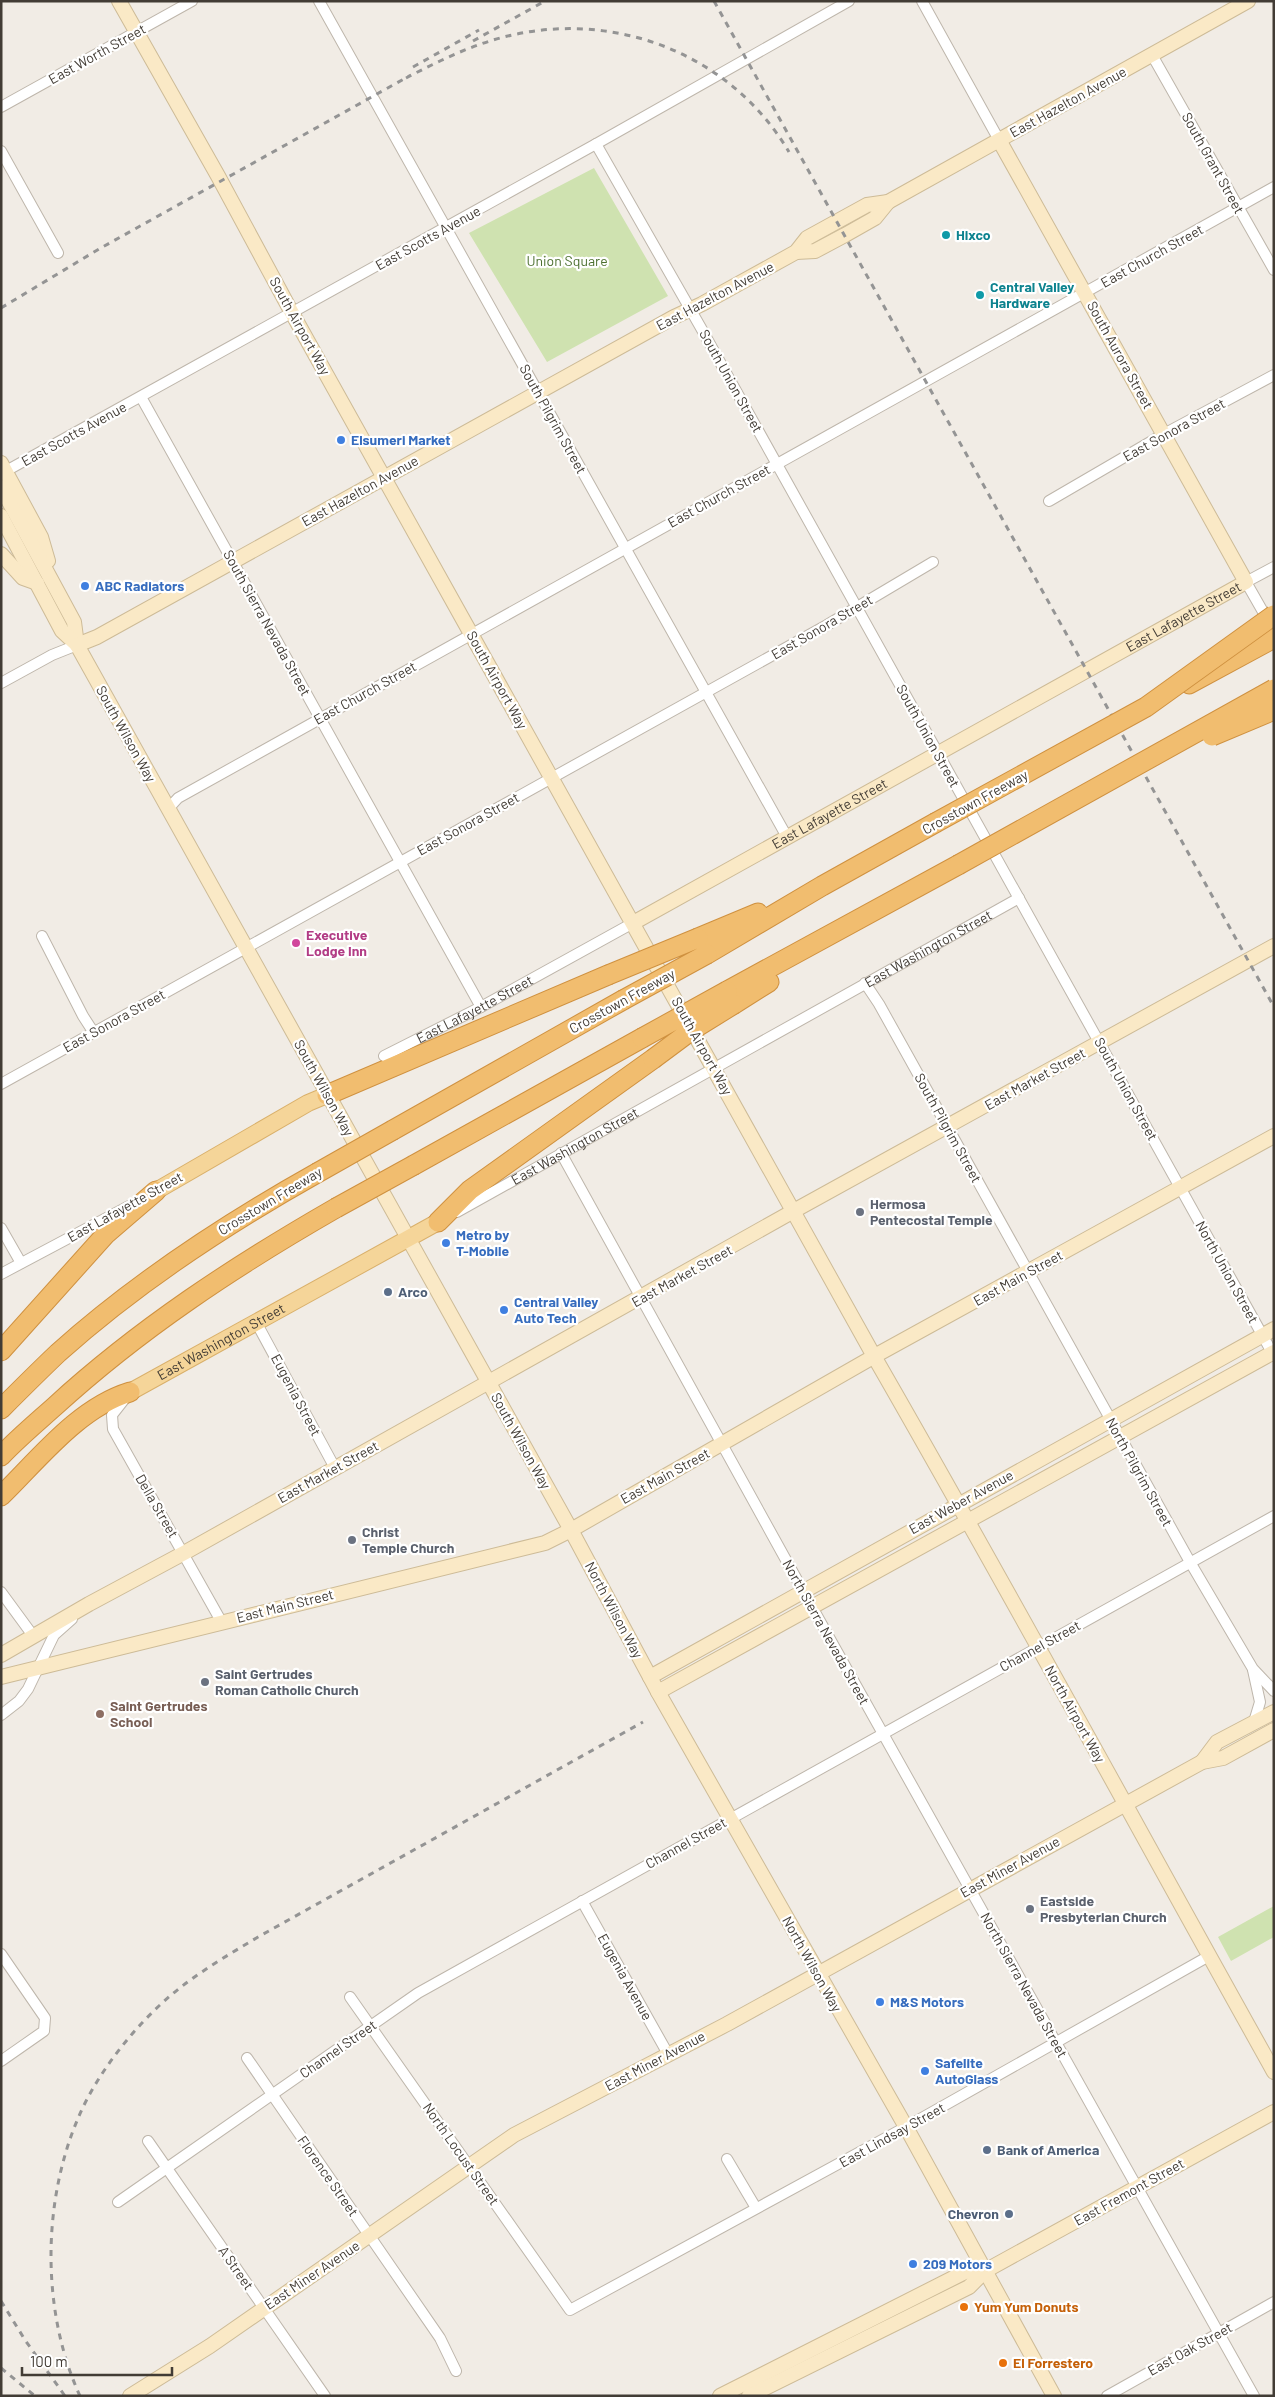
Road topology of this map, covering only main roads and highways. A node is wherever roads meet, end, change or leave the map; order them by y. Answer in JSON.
{"nodes":[{"id":1,"x":119,"y":1,"type":"edge"},
{"id":2,"x":1248,"y":1,"type":"edge"},
{"id":3,"x":1000,"y":140,"type":"junction"},
{"id":4,"x":4,"y":467,"type":"edge"},
{"id":5,"x":384,"y":478,"type":"junction"},
{"id":6,"x":1,"y":487,"type":"edge"},
{"id":7,"x":1,"y":516,"type":"edge"},
{"id":8,"x":1,"y":554,"type":"edge"},
{"id":9,"x":43,"y":580,"type":"junction"},
{"id":10,"x":1246,"y":582,"type":"joint"},
{"id":11,"x":1274,"y":614,"type":"edge"},
{"id":12,"x":1274,"y":638,"type":"edge"},
{"id":13,"x":77,"y":645,"type":"junction"},
{"id":14,"x":1274,"y":689,"type":"edge"},
{"id":15,"x":1146,"y":707,"type":"junction"},
{"id":16,"x":1274,"y":710,"type":"edge"},
{"id":17,"x":1130,"y":770,"type":"junction"},
{"id":18,"x":633,"y":923,"type":"junction"},
{"id":19,"x":702,"y":946,"type":"junction"},
{"id":20,"x":1274,"y":946,"type":"edge"},
{"id":21,"x":731,"y":998,"type":"junction"},
{"id":22,"x":328,"y":1095,"type":"junction"},
{"id":23,"x":1274,"y":1136,"type":"edge"},
{"id":24,"x":156,"y":1191,"type":"joint"},
{"id":25,"x":794,"y":1213,"type":"junction"},
{"id":26,"x":438,"y":1222,"type":"joint"},
{"id":27,"x":408,"y":1239,"type":"junction"},
{"id":28,"x":1268,"y":1332,"type":"edge"},
{"id":29,"x":1,"y":1351,"type":"edge"},
{"id":30,"x":1273,"y":1354,"type":"edge"},
{"id":31,"x":875,"y":1358,"type":"junction"},
{"id":32,"x":488,"y":1383,"type":"junction"},
{"id":33,"x":130,"y":1392,"type":"joint"},
{"id":34,"x":1,"y":1409,"type":"edge"},
{"id":35,"x":1,"y":1456,"type":"edge"},
{"id":36,"x":1,"y":1496,"type":"edge"},
{"id":37,"x":959,"y":1503,"type":"junction"},
{"id":38,"x":970,"y":1521,"type":"junction"},
{"id":39,"x":571,"y":1530,"type":"junction"},
{"id":40,"x":1,"y":1655,"type":"edge"},
{"id":41,"x":1,"y":1677,"type":"edge"},
{"id":42,"x":650,"y":1677,"type":"junction"},
{"id":43,"x":658,"y":1692,"type":"junction"},
{"id":44,"x":1274,"y":1712,"type":"edge"},
{"id":45,"x":1274,"y":1730,"type":"edge"},
{"id":46,"x":1202,"y":1762,"type":"junction"},
{"id":47,"x":1124,"y":1805,"type":"junction"},
{"id":48,"x":817,"y":1973,"type":"junction"},
{"id":49,"x":1274,"y":2072,"type":"edge"},
{"id":50,"x":1274,"y":2112,"type":"edge"},
{"id":51,"x":985,"y":2271,"type":"junction"},
{"id":52,"x":130,"y":2396,"type":"edge"},
{"id":53,"x":720,"y":2396,"type":"edge"},
{"id":54,"x":749,"y":2396,"type":"edge"},
{"id":55,"x":1054,"y":2396,"type":"edge"}],
"edges":[{"from":1,"to":5,"type":"main road","name":"South Airport Way"},
{"from":2,"to":3,"type":"main road","name":"East Hazelton Avenue"},
{"from":3,"to":5,"type":"main road","name":"East Hazelton Avenue"},
{"from":3,"to":10,"type":"main road","name":"South Aurora Street"},
{"from":4,"to":9,"type":"main road"},
{"from":5,"to":13,"type":"main road","name":"East Hazelton Avenue"},
{"from":5,"to":18,"type":"main road","name":"South Airport Way"},
{"from":6,"to":9,"type":"main road","name":"South Wilson Way"},
{"from":7,"to":9,"type":"main road","name":"South Wilson Way"},
{"from":8,"to":9,"type":"main road"},
{"from":9,"to":13,"type":"main road","name":"South Wilson Way"},
{"from":10,"to":18,"type":"main road","name":"East Lafayette Street"},
{"from":11,"to":15,"type":"highway","bridge":true},
{"from":12,"to":15,"type":"highway","name":"Crosstown Freeway","bridge":true},
{"from":13,"to":22,"type":"main road","name":"South Wilson Way"},
{"from":14,"to":17,"type":"highway","bridge":true},
{"from":15,"to":19,"type":"highway","name":"Crosstown Freeway","bridge":true},
{"from":16,"to":17,"type":"highway","bridge":true},
{"from":17,"to":21,"type":"highway","bridge":true},
{"from":18,"to":25,"type":"main road","name":"South Airport Way"},
{"from":19,"to":22,"type":"highway","bridge":true},
{"from":19,"to":34,"type":"highway","name":"Crosstown Freeway","bridge":true},
{"from":20,"to":25,"type":"main road","name":"East Market Street"},
{"from":21,"to":26,"type":"highway","bridge":true},
{"from":21,"to":35,"type":"highway","bridge":true},
{"from":22,"to":24,"type":"main road","name":"East Lafayette Street"},
{"from":22,"to":27,"type":"main road","name":"South Wilson Way"},
{"from":23,"to":31,"type":"main road","name":"East Main Street"},
{"from":24,"to":29,"type":"highway"},
{"from":25,"to":31,"type":"main road","name":"South Airport Way"},
{"from":25,"to":32,"type":"main road","name":"East Market Street"},
{"from":26,"to":27,"type":"main road","name":"East Washington Street"},
{"from":27,"to":32,"type":"main road","name":"South Wilson Way"},
{"from":27,"to":33,"type":"main road","name":"East Washington Street"},
{"from":28,"to":37,"type":"main road","name":"East Weber Avenue"},
{"from":30,"to":38,"type":"main road","name":"East Weber Avenue"},
{"from":31,"to":37,"type":"main road","name":"North Airport Way"},
{"from":31,"to":39,"type":"main road","name":"East Main Street"},
{"from":32,"to":39,"type":"main road","name":"South Wilson Way"},
{"from":32,"to":40,"type":"main road","name":"East Market Street"},
{"from":33,"to":36,"type":"highway"},
{"from":37,"to":38,"type":"main road","name":"North Airport Way"},
{"from":37,"to":42,"type":"main road","name":"East Weber Avenue"},
{"from":38,"to":43,"type":"main road","name":"East Weber Avenue"},
{"from":38,"to":47,"type":"main road","name":"North Airport Way"},
{"from":39,"to":41,"type":"main road","name":"East Main Street"},
{"from":39,"to":42,"type":"main road","name":"North Wilson Way"},
{"from":42,"to":43,"type":"main road","name":"North Wilson Way"},
{"from":43,"to":48,"type":"main road","name":"North Wilson Way"},
{"from":44,"to":46,"type":"main road","name":"East Miner Avenue"},
{"from":45,"to":46,"type":"main road","name":"East Miner Avenue"},
{"from":46,"to":47,"type":"main road","name":"East Miner Avenue"},
{"from":47,"to":48,"type":"main road","name":"East Miner Avenue"},
{"from":47,"to":49,"type":"main road","name":"North Airport Way"},
{"from":48,"to":51,"type":"main road","name":"North Wilson Way"},
{"from":48,"to":52,"type":"main road","name":"East Miner Avenue"},
{"from":50,"to":51,"type":"main road","name":"East Fremont Street"},
{"from":51,"to":53,"type":"main road","name":"East Fremont Street"},
{"from":51,"to":54,"type":"main road","name":"East Fremont Street"},
{"from":51,"to":55,"type":"main road","name":"North Wilson Way"}]}
